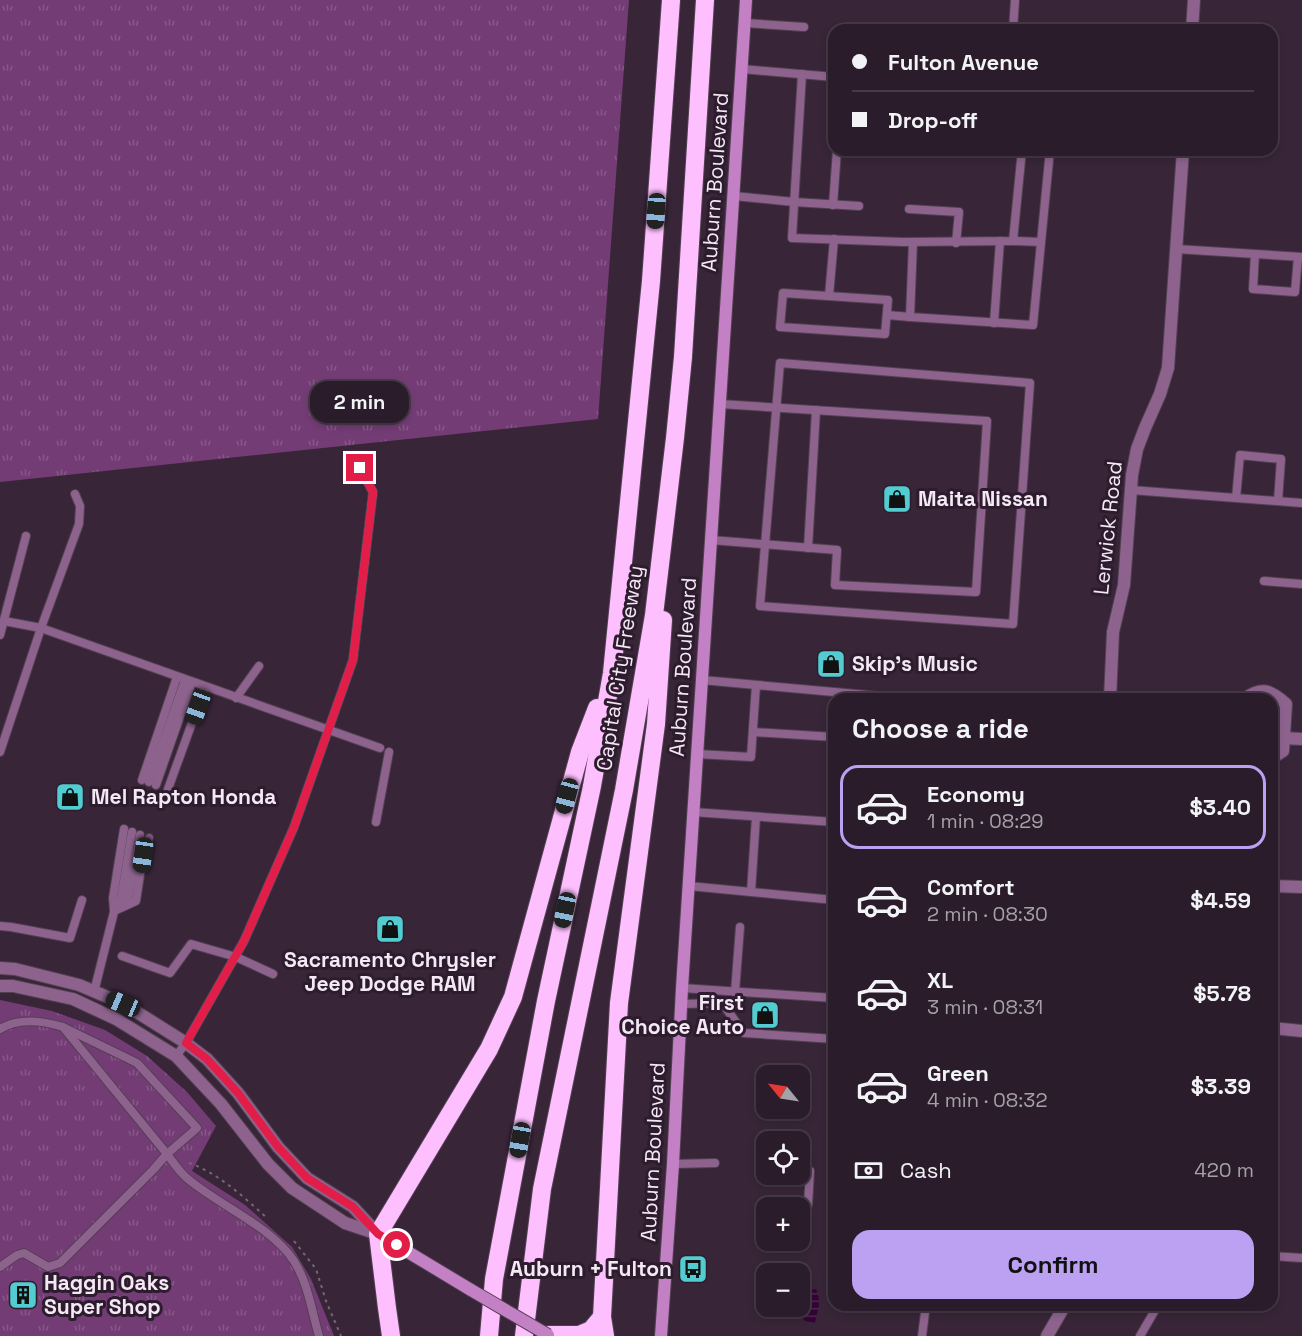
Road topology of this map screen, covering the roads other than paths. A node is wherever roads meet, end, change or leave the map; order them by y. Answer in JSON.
{"nodes":[{"id":1,"x":671,"y":0,"type":"edge"},
{"id":2,"x":705,"y":0,"type":"edge"},
{"id":3,"x":746,"y":0,"type":"edge"},
{"id":4,"x":1015,"y":0,"type":"edge"},
{"id":5,"x":1194,"y":0,"type":"edge"},
{"id":6,"x":745,"y":23,"type":"junction"},
{"id":7,"x":1013,"y":24,"type":"edge"},
{"id":8,"x":1192,"y":24,"type":"edge"},
{"id":9,"x":804,"y":27,"type":"dead end"},
{"id":10,"x":742,"y":69,"type":"junction"},
{"id":11,"x":802,"y":74,"type":"junction"},
{"id":12,"x":828,"y":76,"type":"edge"},
{"id":13,"x":837,"y":156,"type":"edge"},
{"id":14,"x":1021,"y":156,"type":"edge"},
{"id":15,"x":1049,"y":156,"type":"edge"},
{"id":16,"x":1183,"y":156,"type":"edge"},
{"id":17,"x":734,"y":196,"type":"junction"},
{"id":18,"x":794,"y":202,"type":"junction"},
{"id":19,"x":833,"y":205,"type":"junction"},
{"id":20,"x":859,"y":206,"type":"dead end"},
{"id":21,"x":909,"y":209,"type":"dead end"},
{"id":22,"x":834,"y":239,"type":"junction"},
{"id":23,"x":1000,"y":241,"type":"junction"},
{"id":24,"x":1013,"y":241,"type":"junction"},
{"id":25,"x":913,"y":242,"type":"junction"},
{"id":26,"x":1041,"y":242,"type":"junction"},
{"id":27,"x":956,"y":243,"type":"junction"},
{"id":28,"x":1176,"y":249,"type":"junction"},
{"id":29,"x":1255,"y":254,"type":"junction"},
{"id":30,"x":1300,"y":257,"type":"edge"},
{"id":31,"x":829,"y":296,"type":"junction"},
{"id":32,"x":887,"y":315,"type":"junction"},
{"id":33,"x":910,"y":317,"type":"junction"},
{"id":34,"x":994,"y":323,"type":"junction"},
{"id":35,"x":720,"y":404,"type":"junction"},
{"id":36,"x":776,"y":407,"type":"junction"},
{"id":37,"x":816,"y":410,"type":"junction"},
{"id":38,"x":675,"y":438,"type":"junction"},
{"id":39,"x":360,"y":468,"type":"dead end"},
{"id":40,"x":1131,"y":490,"type":"junction"},
{"id":41,"x":75,"y":494,"type":"dead end"},
{"id":42,"x":1236,"y":498,"type":"junction"},
{"id":43,"x":1278,"y":501,"type":"junction"},
{"id":44,"x":1302,"y":503,"type":"edge"},
{"id":45,"x":26,"y":536,"type":"dead end"},
{"id":46,"x":711,"y":540,"type":"junction"},
{"id":47,"x":766,"y":544,"type":"junction"},
{"id":48,"x":808,"y":548,"type":"junction"},
{"id":49,"x":1264,"y":581,"type":"dead end"},
{"id":50,"x":1302,"y":584,"type":"edge"},
{"id":51,"x":4,"y":621,"type":"junction"},
{"id":52,"x":41,"y":628,"type":"junction"},
{"id":53,"x":0,"y":635,"type":"edge"},
{"id":54,"x":259,"y":666,"type":"dead end"},
{"id":55,"x":612,"y":673,"type":"junction"},
{"id":56,"x":185,"y":679,"type":"junction"},
{"id":57,"x":702,"y":680,"type":"junction"},
{"id":58,"x":756,"y":685,"type":"junction"},
{"id":59,"x":205,"y":687,"type":"junction"},
{"id":60,"x":845,"y":693,"type":"edge"},
{"id":61,"x":1110,"y":693,"type":"edge"},
{"id":62,"x":1252,"y":693,"type":"edge"},
{"id":63,"x":1274,"y":693,"type":"edge"},
{"id":64,"x":1278,"y":697,"type":"edge"},
{"id":65,"x":236,"y":698,"type":"junction"},
{"id":66,"x":328,"y":730,"type":"junction"},
{"id":67,"x":753,"y":732,"type":"junction"},
{"id":68,"x":828,"y":737,"type":"edge"},
{"id":69,"x":1284,"y":738,"type":"junction"},
{"id":70,"x":1302,"y":739,"type":"edge"},
{"id":71,"x":380,"y":748,"type":"dead end"},
{"id":72,"x":0,"y":752,"type":"edge"},
{"id":73,"x":389,"y":752,"type":"dead end"},
{"id":74,"x":697,"y":754,"type":"junction"},
{"id":75,"x":1278,"y":754,"type":"edge"},
{"id":76,"x":168,"y":789,"type":"dead end"},
{"id":77,"x":693,"y":812,"type":"junction"},
{"id":78,"x":756,"y":817,"type":"junction"},
{"id":79,"x":376,"y":822,"type":"dead end"},
{"id":80,"x":828,"y":822,"type":"edge"},
{"id":81,"x":149,"y":838,"type":"dead end"},
{"id":82,"x":1278,"y":885,"type":"edge"},
{"id":83,"x":689,"y":886,"type":"junction"},
{"id":84,"x":1302,"y":887,"type":"edge"},
{"id":85,"x":751,"y":892,"type":"junction"},
{"id":86,"x":828,"y":899,"type":"edge"},
{"id":87,"x":82,"y":900,"type":"dead end"},
{"id":88,"x":114,"y":912,"type":"junction"},
{"id":89,"x":0,"y":926,"type":"edge"},
{"id":90,"x":740,"y":927,"type":"dead end"},
{"id":91,"x":122,"y":956,"type":"dead end"},
{"id":92,"x":236,"y":957,"type":"junction"},
{"id":93,"x":0,"y":968,"type":"edge"},
{"id":94,"x":273,"y":974,"type":"dead end"},
{"id":95,"x":0,"y":986,"type":"edge"},
{"id":96,"x":682,"y":988,"type":"junction"},
{"id":97,"x":94,"y":992,"type":"junction"},
{"id":98,"x":735,"y":992,"type":"junction"},
{"id":99,"x":828,"y":998,"type":"edge"},
{"id":100,"x":681,"y":1004,"type":"junction"},
{"id":101,"x":63,"y":1027,"type":"junction"},
{"id":102,"x":0,"y":1029,"type":"edge"},
{"id":103,"x":1278,"y":1029,"type":"edge"},
{"id":104,"x":1302,"y":1031,"type":"edge"},
{"id":105,"x":828,"y":1039,"type":"edge"},
{"id":106,"x":186,"y":1043,"type":"junction"},
{"id":107,"x":176,"y":1056,"type":"junction"},
{"id":108,"x":167,"y":1154,"type":"junction"},
{"id":109,"x":715,"y":1163,"type":"dead end"},
{"id":110,"x":673,"y":1164,"type":"junction"},
{"id":111,"x":378,"y":1234,"type":"junction"},
{"id":112,"x":1278,"y":1256,"type":"edge"},
{"id":113,"x":1302,"y":1258,"type":"edge"},
{"id":114,"x":0,"y":1267,"type":"edge"},
{"id":115,"x":925,"y":1311,"type":"edge"},
{"id":116,"x":1062,"y":1311,"type":"edge"},
{"id":117,"x":1155,"y":1311,"type":"edge"},
{"id":118,"x":602,"y":1317,"type":"junction"},
{"id":119,"x":320,"y":1336,"type":"edge"},
{"id":120,"x":392,"y":1336,"type":"edge"},
{"id":121,"x":489,"y":1336,"type":"edge"},
{"id":122,"x":524,"y":1336,"type":"edge"},
{"id":123,"x":549,"y":1336,"type":"edge"},
{"id":124,"x":605,"y":1336,"type":"edge"},
{"id":125,"x":661,"y":1336,"type":"edge"},
{"id":126,"x":922,"y":1336,"type":"edge"},
{"id":127,"x":1047,"y":1336,"type":"edge"},
{"id":128,"x":1140,"y":1336,"type":"edge"}],
"edges":[{"from":1,"to":55,"type":"highway","name":"Capital City Freeway"},
{"from":2,"to":38,"type":"highway","name":"Capital City Freeway"},
{"from":3,"to":6,"type":"main road","name":"Auburn Boulevard"},
{"from":4,"to":7,"type":"lane"},
{"from":5,"to":8,"type":"street"},
{"from":6,"to":9,"type":"lane"},
{"from":6,"to":10,"type":"main road","name":"Auburn Boulevard"},
{"from":10,"to":11,"type":"lane"},
{"from":10,"to":17,"type":"main road","name":"Auburn Boulevard"},
{"from":11,"to":12,"type":"lane"},
{"from":11,"to":18,"type":"lane"},
{"from":13,"to":19,"type":"lane"},
{"from":14,"to":24,"type":"lane"},
{"from":15,"to":26,"type":"lane"},
{"from":16,"to":28,"type":"street","name":"Lerwick Road"},
{"from":17,"to":18,"type":"lane"},
{"from":17,"to":35,"type":"main road","name":"Auburn Boulevard"},
{"from":18,"to":19,"type":"lane"},
{"from":18,"to":22,"type":"lane"},
{"from":19,"to":20,"type":"lane"},
{"from":21,"to":27,"type":"lane"},
{"from":22,"to":25,"type":"lane"},
{"from":22,"to":31,"type":"lane"},
{"from":23,"to":24,"type":"lane"},
{"from":23,"to":27,"type":"lane"},
{"from":23,"to":34,"type":"lane"},
{"from":24,"to":26,"type":"lane"},
{"from":25,"to":27,"type":"lane"},
{"from":25,"to":33,"type":"lane"},
{"from":26,"to":34,"type":"lane"},
{"from":28,"to":29,"type":"lane"},
{"from":28,"to":40,"type":"street","name":"Lerwick Road"},
{"from":29,"to":30,"type":"lane"},
{"from":29,"to":30,"type":"lane"},
{"from":31,"to":32,"type":"lane"},
{"from":31,"to":32,"type":"lane"},
{"from":32,"to":33,"type":"lane"},
{"from":33,"to":34,"type":"lane"},
{"from":35,"to":36,"type":"lane"},
{"from":35,"to":46,"type":"main road","name":"Auburn Boulevard"},
{"from":36,"to":37,"type":"lane"},
{"from":36,"to":47,"type":"lane"},
{"from":36,"to":47,"type":"lane"},
{"from":37,"to":48,"type":"lane"},
{"from":37,"to":48,"type":"lane"},
{"from":38,"to":118,"type":"highway"},
{"from":38,"to":122,"type":"highway","name":"Capital City Freeway"},
{"from":39,"to":66,"type":"lane"},
{"from":40,"to":42,"type":"lane"},
{"from":40,"to":61,"type":"street","name":"Lerwick Road"},
{"from":41,"to":52,"type":"lane"},
{"from":42,"to":43,"type":"lane"},
{"from":42,"to":43,"type":"lane"},
{"from":43,"to":44,"type":"lane"},
{"from":45,"to":51,"type":"lane"},
{"from":46,"to":47,"type":"lane"},
{"from":46,"to":57,"type":"main road","name":"Auburn Boulevard"},
{"from":47,"to":48,"type":"lane"},
{"from":49,"to":50,"type":"lane"},
{"from":51,"to":52,"type":"lane"},
{"from":51,"to":53,"type":"lane"},
{"from":52,"to":56,"type":"lane"},
{"from":52,"to":72,"type":"lane"},
{"from":54,"to":65,"type":"lane"},
{"from":55,"to":111,"type":"highway"},
{"from":55,"to":121,"type":"highway","name":"Capital City Freeway"},
{"from":56,"to":56,"type":"lane"},
{"from":56,"to":59,"type":"lane"},
{"from":57,"to":58,"type":"lane"},
{"from":57,"to":74,"type":"main road","name":"Auburn Boulevard"},
{"from":58,"to":60,"type":"lane"},
{"from":58,"to":67,"type":"lane"},
{"from":59,"to":65,"type":"lane"},
{"from":59,"to":76,"type":"lane"},
{"from":62,"to":63,"type":"street"},
{"from":64,"to":69,"type":"street"},
{"from":65,"to":66,"type":"lane"},
{"from":66,"to":71,"type":"lane"},
{"from":66,"to":92,"type":"lane"},
{"from":67,"to":68,"type":"lane"},
{"from":67,"to":74,"type":"lane"},
{"from":69,"to":70,"type":"street"},
{"from":69,"to":75,"type":"street"},
{"from":73,"to":79,"type":"lane"},
{"from":74,"to":77,"type":"main road","name":"Auburn Boulevard"},
{"from":77,"to":78,"type":"lane"},
{"from":77,"to":83,"type":"main road","name":"Auburn Boulevard"},
{"from":78,"to":80,"type":"lane"},
{"from":78,"to":85,"type":"lane"},
{"from":81,"to":88,"type":"lane"},
{"from":82,"to":84,"type":"street"},
{"from":83,"to":85,"type":"lane"},
{"from":83,"to":96,"type":"main road","name":"Auburn Boulevard"},
{"from":85,"to":86,"type":"lane"},
{"from":87,"to":89,"type":"lane"},
{"from":88,"to":88,"type":"lane"},
{"from":88,"to":97,"type":"lane"},
{"from":90,"to":98,"type":"lane"},
{"from":91,"to":92,"type":"lane"},
{"from":92,"to":94,"type":"lane"},
{"from":92,"to":106,"type":"lane"},
{"from":93,"to":97,"type":"street"},
{"from":95,"to":107,"type":"street"},
{"from":96,"to":98,"type":"lane"},
{"from":96,"to":100,"type":"main road","name":"Auburn Boulevard"},
{"from":97,"to":106,"type":"street"},
{"from":98,"to":99,"type":"lane"},
{"from":100,"to":105,"type":"lane"},
{"from":100,"to":110,"type":"main road","name":"Auburn Boulevard"},
{"from":101,"to":102,"type":"lane"},
{"from":101,"to":108,"type":"lane"},
{"from":101,"to":108,"type":"lane"},
{"from":103,"to":104,"type":"street"},
{"from":106,"to":107,"type":"lane"},
{"from":106,"to":111,"type":"street"},
{"from":107,"to":111,"type":"street"},
{"from":108,"to":114,"type":"lane"},
{"from":108,"to":119,"type":"lane"},
{"from":109,"to":110,"type":"lane"},
{"from":110,"to":125,"type":"main road","name":"Auburn Boulevard"},
{"from":111,"to":120,"type":"highway"},
{"from":111,"to":123,"type":"main road","bridge":true},
{"from":112,"to":113,"type":"lane"},
{"from":115,"to":126,"type":"lane"},
{"from":116,"to":127,"type":"street"},
{"from":117,"to":128,"type":"lane"},
{"from":118,"to":123,"type":"highway"},
{"from":118,"to":124,"type":"highway"}]}
